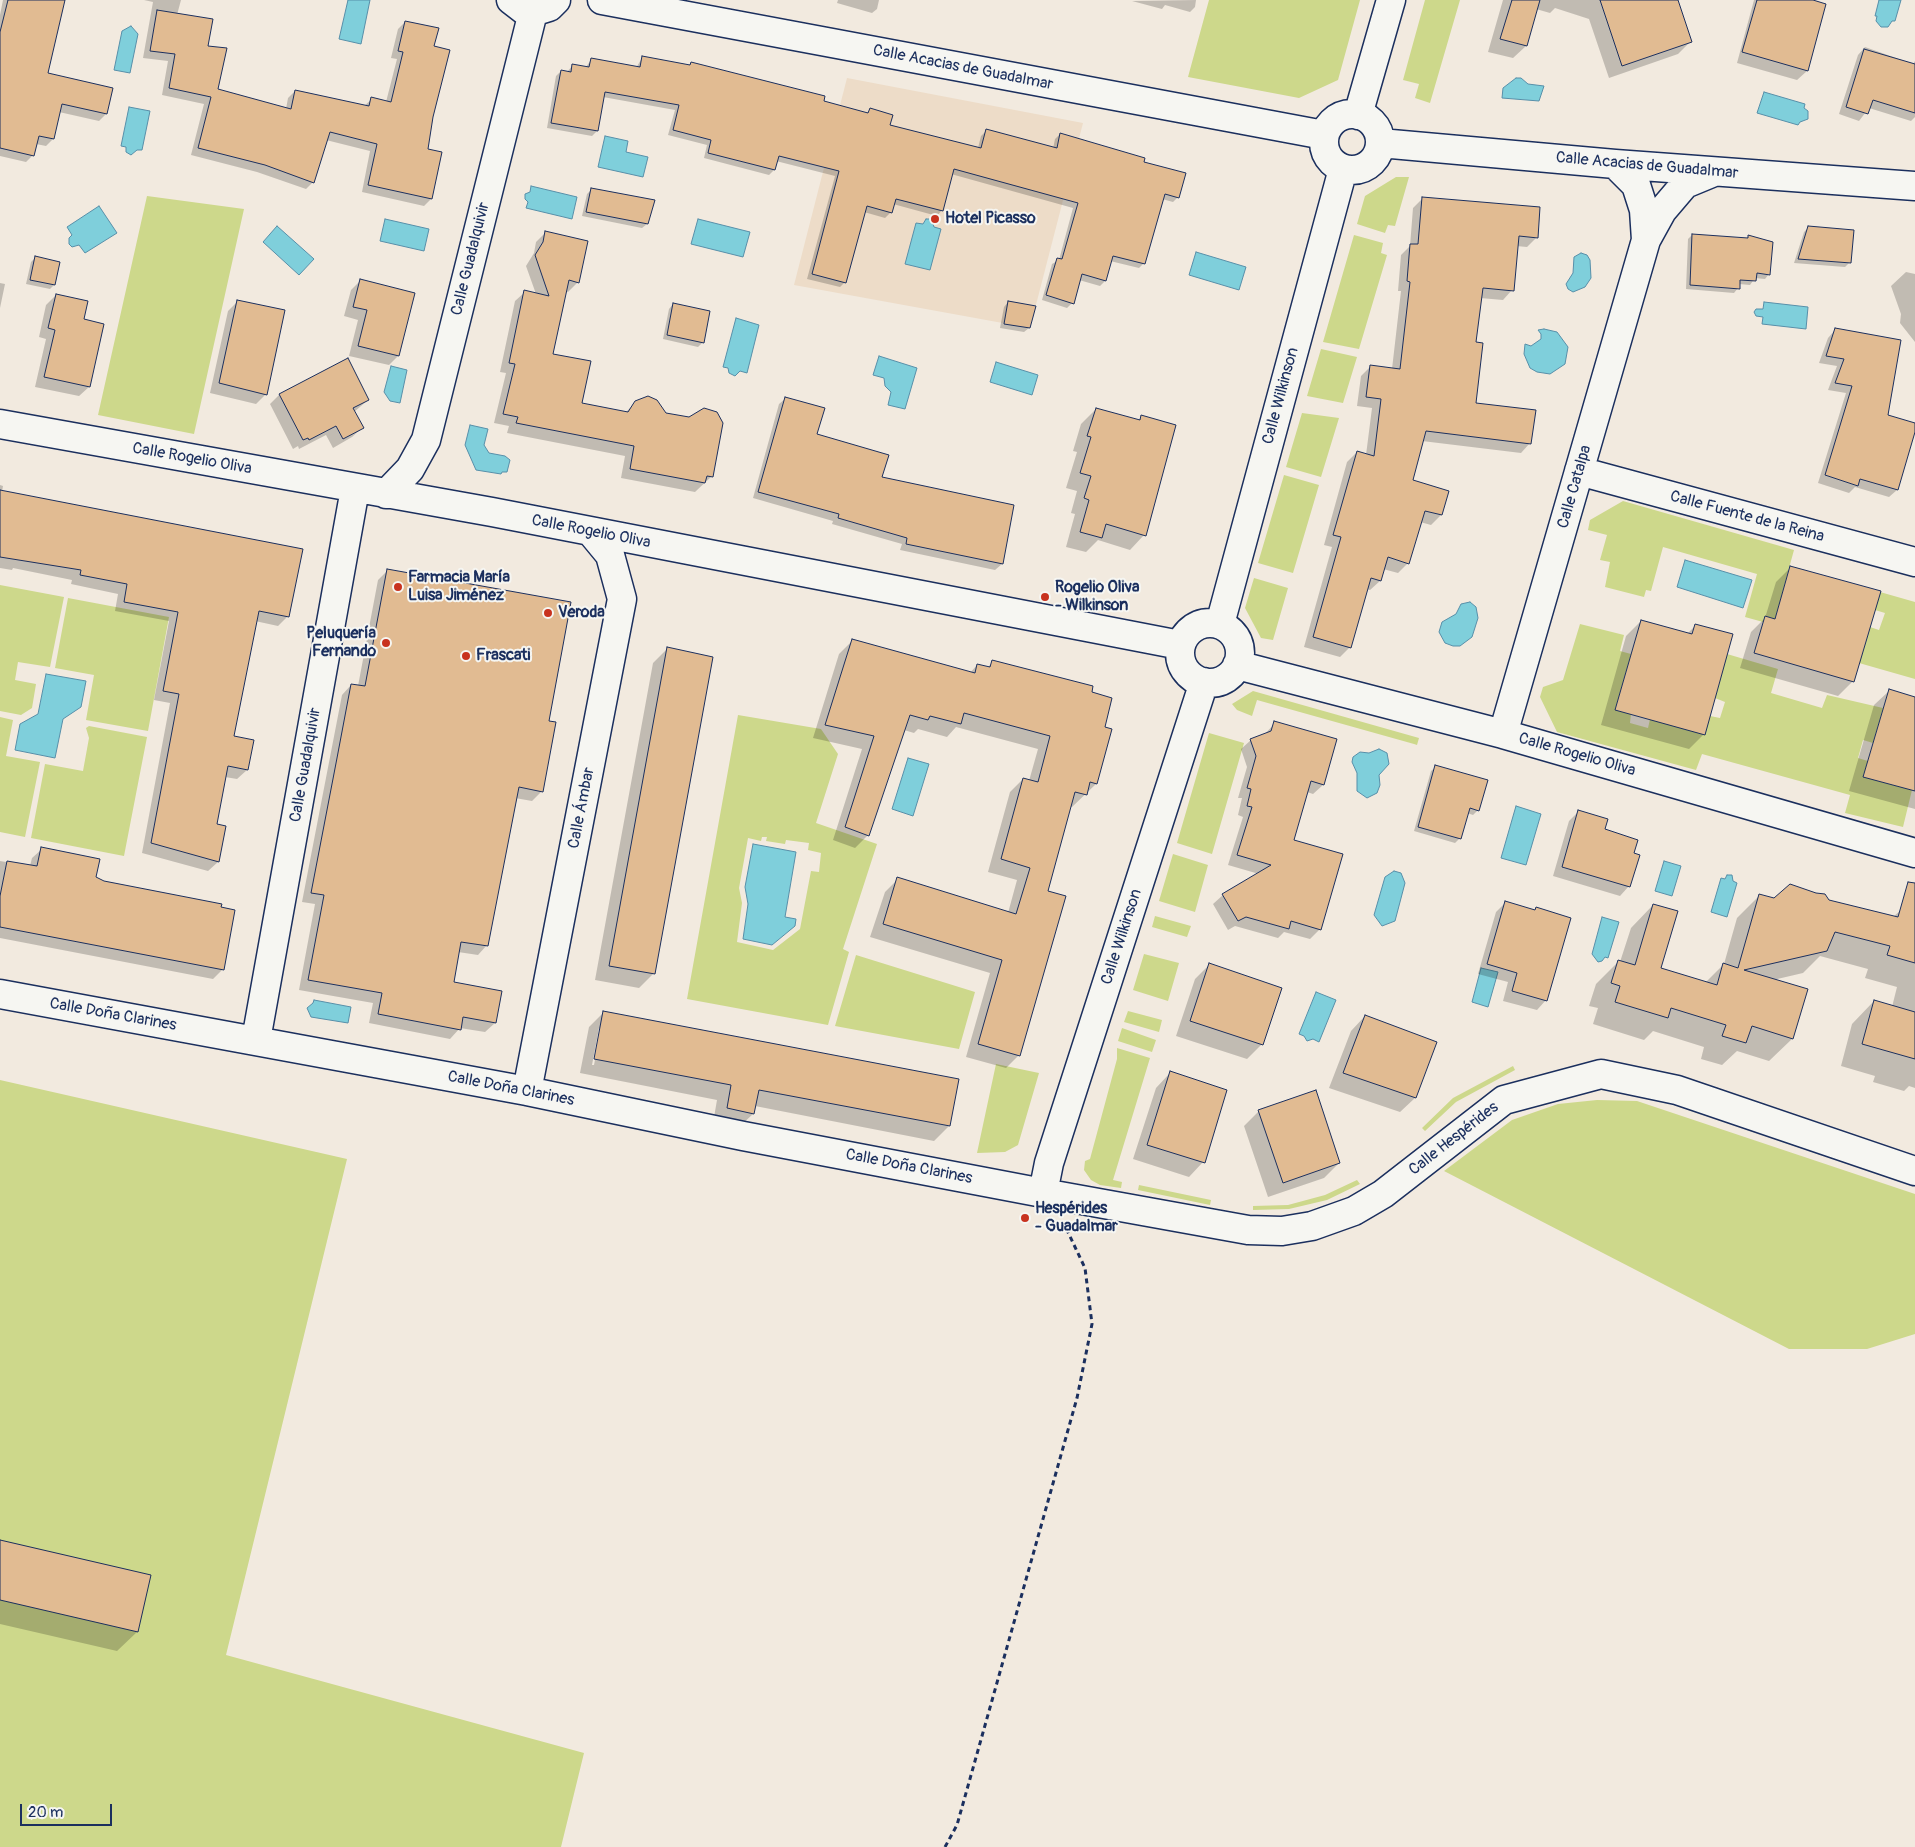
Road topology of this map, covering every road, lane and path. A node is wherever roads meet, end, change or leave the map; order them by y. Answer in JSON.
{"nodes":[{"id":1,"x":602,"y":0,"type":"edge"},
{"id":2,"x":1391,"y":0,"type":"edge"},
{"id":3,"x":533,"y":4,"type":"edge"},
{"id":4,"x":1358,"y":115,"type":"junction"},
{"id":5,"x":1324,"y":135,"type":"junction"},
{"id":6,"x":1380,"y":143,"type":"junction"},
{"id":7,"x":1615,"y":164,"type":"junction"},
{"id":8,"x":1343,"y":169,"type":"junction"},
{"id":9,"x":1714,"y":172,"type":"junction"},
{"id":10,"x":1915,"y":186,"type":"edge"},
{"id":11,"x":1646,"y":240,"type":"junction"},
{"id":12,"x":0,"y":424,"type":"edge"},
{"id":13,"x":1579,"y":471,"type":"junction"},
{"id":14,"x":355,"y":489,"type":"junction"},
{"id":15,"x":386,"y":494,"type":"junction"},
{"id":16,"x":591,"y":532,"type":"junction"},
{"id":17,"x":1915,"y":562,"type":"edge"},
{"id":18,"x":1220,"y":624,"type":"junction"},
{"id":19,"x":1180,"y":645,"type":"junction"},
{"id":20,"x":1237,"y":665,"type":"junction"},
{"id":21,"x":1204,"y":682,"type":"junction"},
{"id":22,"x":1503,"y":734,"type":"junction"},
{"id":23,"x":1915,"y":853,"type":"edge"},
{"id":24,"x":0,"y":994,"type":"edge"},
{"id":25,"x":256,"y":1040,"type":"junction"},
{"id":26,"x":527,"y":1091,"type":"junction"},
{"id":27,"x":1915,"y":1171,"type":"edge"},
{"id":28,"x":1032,"y":1191,"type":"junction"},
{"id":29,"x":1064,"y":1226,"type":"dead end"},
{"id":30,"x":945,"y":1847,"type":"edge"}],
"edges":[{"from":1,"to":5,"type":"street","name":"Calle Acacias de Guadalmar"},
{"from":2,"to":4,"type":"street"},
{"from":3,"to":15,"type":"street","name":"Calle Guadalquivir"},
{"from":4,"to":5,"type":"street"},
{"from":4,"to":6,"type":"street"},
{"from":5,"to":8,"type":"street"},
{"from":6,"to":7,"type":"street","name":"Calle Acacias de Guadalmar"},
{"from":6,"to":8,"type":"street"},
{"from":7,"to":9,"type":"street","name":"Calle Acacias de Guadalmar"},
{"from":7,"to":11,"type":"street","name":"Calle Catalpa"},
{"from":8,"to":18,"type":"street","name":"Calle Wilkinson"},
{"from":9,"to":10,"type":"street","name":"Calle Acacias de Guadalmar"},
{"from":9,"to":11,"type":"street","name":"Calle Catalpa"},
{"from":11,"to":13,"type":"street","name":"Calle Catalpa"},
{"from":12,"to":14,"type":"street","name":"Calle Rogelio Oliva"},
{"from":13,"to":17,"type":"street","name":"Calle Fuente de la Reina"},
{"from":13,"to":22,"type":"street","name":"Calle Catalpa"},
{"from":14,"to":15,"type":"street","name":"Calle Rogelio Oliva"},
{"from":14,"to":25,"type":"street","name":"Calle Guadalquivir"},
{"from":15,"to":16,"type":"street","name":"Calle Rogelio Oliva"},
{"from":16,"to":19,"type":"street","name":"Calle Rogelio Oliva"},
{"from":16,"to":26,"type":"street","name":"Calle Ámbar"},
{"from":18,"to":19,"type":"street"},
{"from":18,"to":20,"type":"street"},
{"from":19,"to":21,"type":"street"},
{"from":20,"to":21,"type":"street"},
{"from":20,"to":22,"type":"street","name":"Calle Rogelio Oliva"},
{"from":21,"to":28,"type":"street","name":"Calle Wilkinson"},
{"from":22,"to":23,"type":"street","name":"Calle Rogelio Oliva"},
{"from":24,"to":25,"type":"street","name":"Calle Doña Clarines"},
{"from":25,"to":26,"type":"street","name":"Calle Doña Clarines"},
{"from":26,"to":28,"type":"street","name":"Calle Doña Clarines"},
{"from":27,"to":28,"type":"street","name":"Calle Hespérides"},
{"from":29,"to":30,"type":"path"}]}
